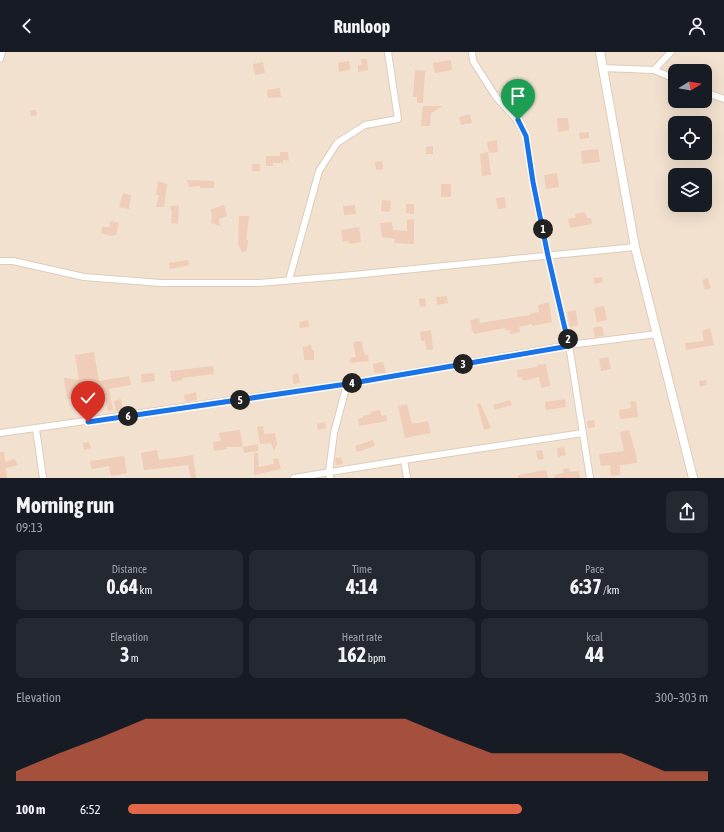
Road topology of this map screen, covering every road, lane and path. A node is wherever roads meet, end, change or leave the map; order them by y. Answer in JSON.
{"nodes":[{"id":1,"x":2,"y":52,"type":"edge"},
{"id":2,"x":388,"y":52,"type":"edge"},
{"id":3,"x":472,"y":52,"type":"edge"},
{"id":4,"x":600,"y":52,"type":"edge"},
{"id":5,"x":671,"y":52,"type":"edge"},
{"id":6,"x":0,"y":59,"type":"edge"},
{"id":7,"x":603,"y":68,"type":"junction"},
{"id":8,"x":654,"y":70,"type":"junction"},
{"id":9,"x":668,"y":76,"type":"edge"},
{"id":10,"x":712,"y":95,"type":"edge"},
{"id":11,"x":724,"y":99,"type":"edge"},
{"id":12,"x":635,"y":247,"type":"junction"},
{"id":13,"x":548,"y":256,"type":"junction"},
{"id":14,"x":0,"y":261,"type":"edge"},
{"id":15,"x":288,"y":280,"type":"junction"},
{"id":16,"x":657,"y":334,"type":"junction"},
{"id":17,"x":569,"y":346,"type":"junction"},
{"id":18,"x":347,"y":384,"type":"junction"},
{"id":19,"x":36,"y":429,"type":"junction"},
{"id":20,"x":0,"y":433,"type":"edge"},
{"id":21,"x":583,"y":433,"type":"junction"},
{"id":22,"x":404,"y":460,"type":"junction"},
{"id":23,"x":329,"y":475,"type":"edge"},
{"id":24,"x":43,"y":478,"type":"edge"},
{"id":25,"x":294,"y":478,"type":"edge"},
{"id":26,"x":406,"y":478,"type":"edge"},
{"id":27,"x":590,"y":478,"type":"edge"},
{"id":28,"x":693,"y":478,"type":"edge"}],
"edges":[{"from":1,"to":6,"type":"street"},
{"from":2,"to":15,"type":"street"},
{"from":3,"to":13,"type":"street"},
{"from":4,"to":7,"type":"street"},
{"from":5,"to":8,"type":"street"},
{"from":7,"to":8,"type":"street"},
{"from":7,"to":12,"type":"street"},
{"from":8,"to":9,"type":"street"},
{"from":10,"to":11,"type":"street"},
{"from":12,"to":13,"type":"street"},
{"from":12,"to":16,"type":"street"},
{"from":13,"to":15,"type":"street"},
{"from":13,"to":17,"type":"street"},
{"from":14,"to":15,"type":"street"},
{"from":16,"to":17,"type":"street"},
{"from":16,"to":28,"type":"street"},
{"from":17,"to":18,"type":"street"},
{"from":17,"to":21,"type":"street"},
{"from":18,"to":19,"type":"street"},
{"from":18,"to":23,"type":"street"},
{"from":19,"to":20,"type":"street"},
{"from":19,"to":24,"type":"street"},
{"from":21,"to":22,"type":"street"},
{"from":21,"to":27,"type":"street"},
{"from":22,"to":23,"type":"street"},
{"from":22,"to":26,"type":"street"},
{"from":23,"to":25,"type":"street"}]}
